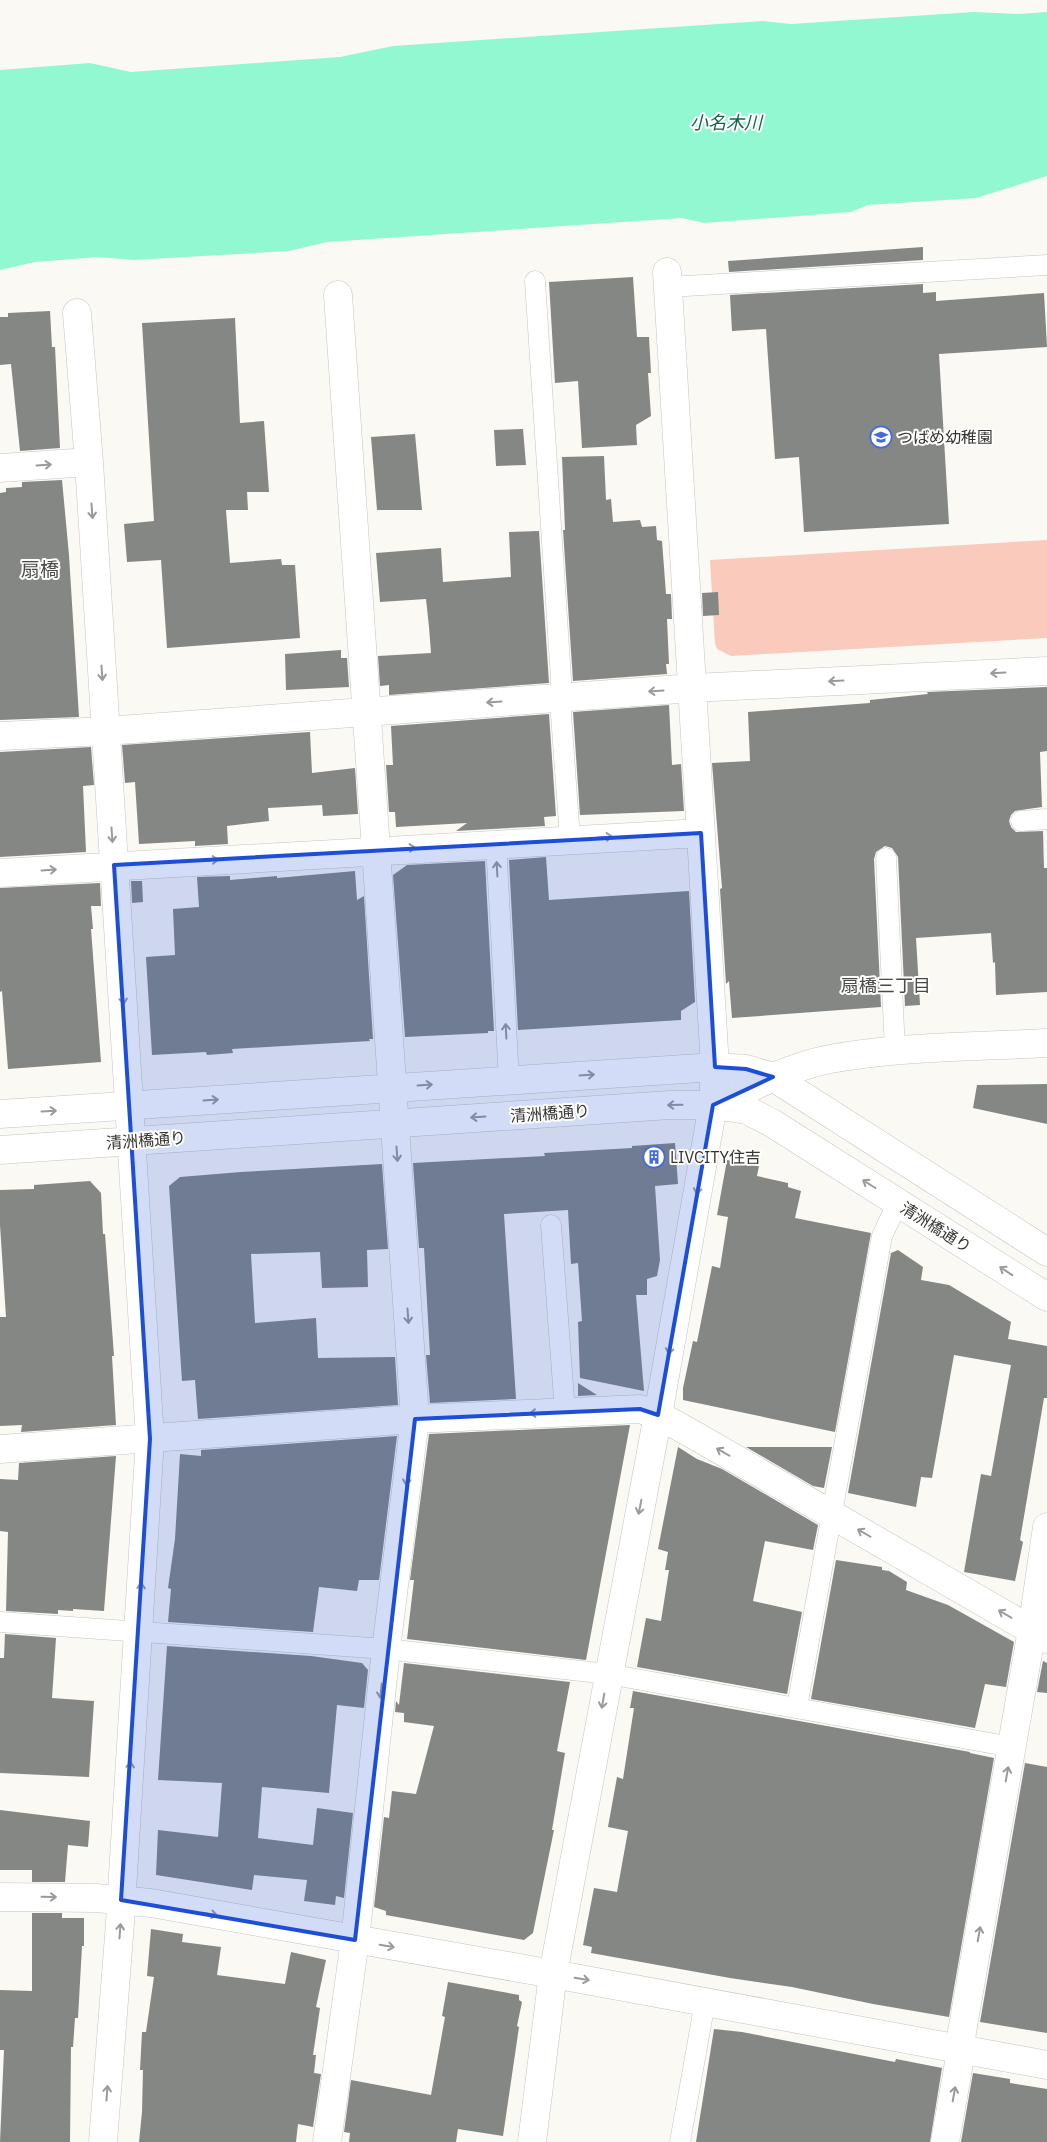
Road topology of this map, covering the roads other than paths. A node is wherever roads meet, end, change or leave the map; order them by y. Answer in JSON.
{"nodes":[{"id":1,"x":1047,"y":265,"type":"edge"},
{"id":2,"x":667,"y":279,"type":"joint"},
{"id":3,"x":535,"y":280,"type":"dead end"},
{"id":4,"x":338,"y":295,"type":"dead end"},
{"id":5,"x":77,"y":313,"type":"dead end"},
{"id":6,"x":89,"y":462,"type":"junction"},
{"id":7,"x":0,"y":468,"type":"edge"},
{"id":8,"x":1047,"y":670,"type":"edge"},
{"id":9,"x":693,"y":688,"type":"junction"},
{"id":10,"x":560,"y":697,"type":"junction"},
{"id":11,"x":367,"y":711,"type":"junction"},
{"id":12,"x":106,"y":731,"type":"junction"},
{"id":13,"x":0,"y":736,"type":"edge"},
{"id":14,"x":1047,"y":820,"type":"edge"},
{"id":15,"x":1020,"y":821,"type":"dead end"},
{"id":16,"x":702,"y":832,"type":"junction"},
{"id":17,"x":570,"y":839,"type":"junction"},
{"id":18,"x":496,"y":843,"type":"junction"},
{"id":19,"x":376,"y":850,"type":"junction"},
{"id":20,"x":886,"y":858,"type":"dead end"},
{"id":21,"x":114,"y":865,"type":"junction"},
{"id":22,"x":0,"y":873,"type":"edge"},
{"id":23,"x":1047,"y":1043,"type":"edge"},
{"id":24,"x":895,"y":1051,"type":"junction"},
{"id":25,"x":715,"y":1067,"type":"junction"},
{"id":26,"x":773,"y":1077,"type":"junction"},
{"id":27,"x":509,"y":1080,"type":"junction"},
{"id":28,"x":392,"y":1088,"type":"junction"},
{"id":29,"x":713,"y":1105,"type":"junction"},
{"id":30,"x":130,"y":1107,"type":"junction"},
{"id":31,"x":0,"y":1114,"type":"edge"},
{"id":32,"x":395,"y":1123,"type":"junction"},
{"id":33,"x":132,"y":1141,"type":"junction"},
{"id":34,"x":0,"y":1150,"type":"edge"},
{"id":35,"x":898,"y":1202,"type":"junction"},
{"id":36,"x":551,"y":1225,"type":"dead end"},
{"id":37,"x":1047,"y":1252,"type":"edge"},
{"id":38,"x":1047,"y":1297,"type":"edge"},
{"id":39,"x":565,"y":1412,"type":"junction"},
{"id":40,"x":658,"y":1415,"type":"junction"},
{"id":41,"x":414,"y":1420,"type":"junction"},
{"id":42,"x":150,"y":1439,"type":"junction"},
{"id":43,"x":0,"y":1449,"type":"edge"},
{"id":44,"x":832,"y":1514,"type":"junction"},
{"id":45,"x":1047,"y":1527,"type":"edge"},
{"id":46,"x":0,"y":1622,"type":"edge"},
{"id":47,"x":138,"y":1631,"type":"junction"},
{"id":48,"x":1039,"y":1634,"type":"edge"},
{"id":49,"x":386,"y":1649,"type":"junction"},
{"id":50,"x":608,"y":1674,"type":"junction"},
{"id":51,"x":797,"y":1707,"type":"junction"},
{"id":52,"x":1012,"y":1748,"type":"junction"},
{"id":53,"x":0,"y":1896,"type":"edge"},
{"id":54,"x":121,"y":1900,"type":"junction"},
{"id":55,"x":355,"y":1940,"type":"junction"},
{"id":56,"x":553,"y":1974,"type":"junction"},
{"id":57,"x":705,"y":2002,"type":"junction"},
{"id":58,"x":961,"y":2050,"type":"junction"},
{"id":59,"x":1047,"y":2065,"type":"edge"},
{"id":60,"x":103,"y":2142,"type":"edge"},
{"id":61,"x":327,"y":2142,"type":"edge"},
{"id":62,"x":532,"y":2142,"type":"edge"},
{"id":63,"x":680,"y":2142,"type":"edge"},
{"id":64,"x":945,"y":2142,"type":"edge"}],
"edges":[{"from":1,"to":2,"type":"lane"},
{"from":2,"to":9,"type":"street"},
{"from":3,"to":10,"type":"lane"},
{"from":4,"to":11,"type":"street"},
{"from":5,"to":6,"type":"street"},
{"from":7,"to":6,"type":"street","one_way":true},
{"from":6,"to":12,"type":"street","one_way":true},
{"from":8,"to":9,"type":"street","one_way":true},
{"from":9,"to":10,"type":"street","one_way":true},
{"from":9,"to":16,"type":"street"},
{"from":10,"to":11,"type":"street","one_way":true},
{"from":10,"to":17,"type":"lane"},
{"from":11,"to":12,"type":"street"},
{"from":11,"to":19,"type":"street"},
{"from":12,"to":13,"type":"street"},
{"from":12,"to":21,"type":"street","one_way":true},
{"from":14,"to":15,"type":"lane"},
{"from":17,"to":16,"type":"street","one_way":true},
{"from":16,"to":25,"type":"street"},
{"from":17,"to":18,"type":"street"},
{"from":19,"to":18,"type":"street","one_way":true},
{"from":27,"to":18,"type":"lane","one_way":true},
{"from":21,"to":19,"type":"street","one_way":true},
{"from":19,"to":28,"type":"street"},
{"from":20,"to":24,"type":"lane"},
{"from":22,"to":21,"type":"street","one_way":true},
{"from":21,"to":30,"type":"street","one_way":true},
{"from":23,"to":24,"type":"street"},
{"from":24,"to":26,"type":"street"},
{"from":25,"to":26,"type":"street"},
{"from":27,"to":25,"type":"street","one_way":true},
{"from":25,"to":29,"type":"street"},
{"from":26,"to":29,"type":"street"},
{"from":26,"to":37,"type":"street"},
{"from":28,"to":27,"type":"street","one_way":true},
{"from":30,"to":28,"type":"street","one_way":true},
{"from":28,"to":32,"type":"street"},
{"from":29,"to":32,"type":"street","name":"清洲橋通り","one_way":true},
{"from":35,"to":29,"type":"street","name":"清洲橋通り","one_way":true},
{"from":29,"to":40,"type":"street","one_way":true},
{"from":31,"to":30,"type":"street","one_way":true},
{"from":30,"to":33,"type":"street"},
{"from":32,"to":33,"type":"street","name":"清洲橋通り"},
{"from":32,"to":41,"type":"street","one_way":true},
{"from":33,"to":34,"type":"street","name":"清洲橋通り"},
{"from":33,"to":42,"type":"street"},
{"from":38,"to":35,"type":"street","name":"清洲橋通り","one_way":true},
{"from":35,"to":44,"type":"lane"},
{"from":36,"to":39,"type":"lane"},
{"from":39,"to":40,"type":"street"},
{"from":39,"to":41,"type":"street","one_way":true},
{"from":44,"to":40,"type":"street","one_way":true},
{"from":40,"to":50,"type":"street","one_way":true},
{"from":41,"to":42,"type":"street"},
{"from":41,"to":49,"type":"street","one_way":true},
{"from":42,"to":43,"type":"street"},
{"from":47,"to":42,"type":"street","one_way":true},
{"from":48,"to":44,"type":"street","one_way":true},
{"from":44,"to":51,"type":"lane"},
{"from":45,"to":48,"type":"street"},
{"from":46,"to":47,"type":"lane"},
{"from":47,"to":49,"type":"lane"},
{"from":54,"to":47,"type":"street","one_way":true},
{"from":48,"to":52,"type":"street"},
{"from":49,"to":50,"type":"lane"},
{"from":49,"to":55,"type":"street","one_way":true},
{"from":50,"to":51,"type":"lane"},
{"from":50,"to":56,"type":"street","one_way":true},
{"from":51,"to":52,"type":"lane"},
{"from":58,"to":52,"type":"street","one_way":true},
{"from":53,"to":54,"type":"street","one_way":true},
{"from":54,"to":55,"type":"street","one_way":true},
{"from":60,"to":54,"type":"street","one_way":true},
{"from":55,"to":56,"type":"street","one_way":true},
{"from":55,"to":61,"type":"street"},
{"from":56,"to":57,"type":"street","one_way":true},
{"from":56,"to":62,"type":"street"},
{"from":57,"to":58,"type":"street"},
{"from":57,"to":63,"type":"lane"},
{"from":58,"to":59,"type":"street"},
{"from":64,"to":58,"type":"street","one_way":true}]}
